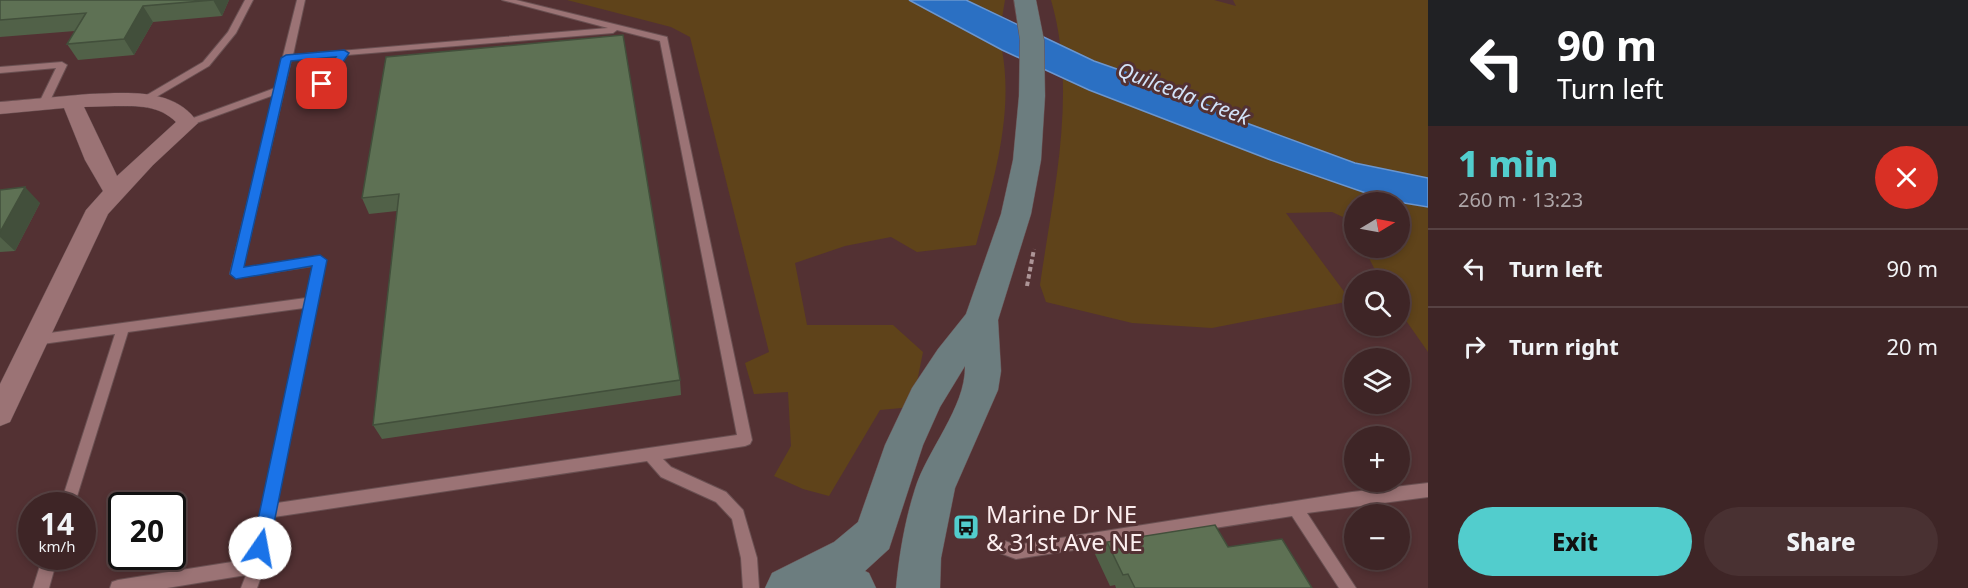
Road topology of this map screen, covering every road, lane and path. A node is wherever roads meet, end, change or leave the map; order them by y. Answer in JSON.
{"nodes":[{"id":1,"x":249,"y":0,"type":"edge"},
{"id":2,"x":301,"y":0,"type":"edge"},
{"id":3,"x":506,"y":0,"type":"edge"},
{"id":4,"x":1025,"y":0,"type":"edge"},
{"id":5,"x":623,"y":29,"type":"junction"},
{"id":6,"x":344,"y":53,"type":"junction"},
{"id":7,"x":286,"y":58,"type":"junction"},
{"id":8,"x":0,"y":70,"type":"edge"},
{"id":9,"x":322,"y":84,"type":"dead end"},
{"id":10,"x":278,"y":90,"type":"junction"},
{"id":11,"x":143,"y":101,"type":"junction"},
{"id":12,"x":72,"y":103,"type":"junction"},
{"id":13,"x":42,"y":105,"type":"junction"},
{"id":14,"x":0,"y":108,"type":"edge"},
{"id":15,"x":188,"y":123,"type":"junction"},
{"id":16,"x":115,"y":192,"type":"junction"},
{"id":17,"x":312,"y":302,"type":"junction"},
{"id":18,"x":981,"y":320,"type":"junction"},
{"id":19,"x":123,"y":328,"type":"junction"},
{"id":20,"x":35,"y":340,"type":"junction"},
{"id":21,"x":5,"y":388,"type":"edge"},
{"id":22,"x":0,"y":412,"type":"edge"},
{"id":23,"x":651,"y":455,"type":"junction"},
{"id":24,"x":1428,"y":490,"type":"edge"},
{"id":25,"x":71,"y":492,"type":"edge"},
{"id":26,"x":1294,"y":508,"type":"junction"},
{"id":27,"x":268,"y":512,"type":"junction"},
{"id":28,"x":1005,"y":548,"type":"dead end"},
{"id":29,"x":257,"y":566,"type":"junction"},
{"id":30,"x":47,"y":570,"type":"edge"},
{"id":31,"x":796,"y":584,"type":"edge"},
{"id":32,"x":41,"y":588,"type":"edge"},
{"id":33,"x":118,"y":588,"type":"edge"},
{"id":34,"x":249,"y":588,"type":"edge"},
{"id":35,"x":256,"y":588,"type":"edge"},
{"id":36,"x":751,"y":588,"type":"edge"},
{"id":37,"x":854,"y":588,"type":"edge"},
{"id":38,"x":918,"y":588,"type":"edge"},
{"id":39,"x":1348,"y":588,"type":"edge"}],
"edges":[{"from":1,"to":11,"type":"lane"},
{"from":2,"to":7,"type":"lane"},
{"from":3,"to":5,"type":"lane"},
{"from":4,"to":18,"type":"main road"},
{"from":5,"to":6,"type":"lane"},
{"from":5,"to":23,"type":"lane"},
{"from":6,"to":7,"type":"lane"},
{"from":6,"to":9,"type":"lane"},
{"from":7,"to":10,"type":"lane"},
{"from":8,"to":13,"type":"lane"},
{"from":10,"to":15,"type":"lane"},
{"from":10,"to":17,"type":"lane"},
{"from":11,"to":12,"type":"street"},
{"from":11,"to":15,"type":"street"},
{"from":12,"to":13,"type":"street"},
{"from":12,"to":16,"type":"street"},
{"from":13,"to":14,"type":"street"},
{"from":15,"to":16,"type":"street"},
{"from":16,"to":20,"type":"street"},
{"from":17,"to":19,"type":"lane"},
{"from":17,"to":27,"type":"lane"},
{"from":18,"to":31,"type":"main road"},
{"from":18,"to":38,"type":"main road"},
{"from":19,"to":20,"type":"lane"},
{"from":19,"to":25,"type":"lane"},
{"from":20,"to":21,"type":"street"},
{"from":21,"to":22,"type":"street"},
{"from":23,"to":27,"type":"lane"},
{"from":23,"to":36,"type":"lane"},
{"from":24,"to":26,"type":"lane"},
{"from":26,"to":28,"type":"lane"},
{"from":26,"to":39,"type":"lane"},
{"from":27,"to":29,"type":"lane"},
{"from":29,"to":33,"type":"lane"},
{"from":29,"to":34,"type":"lane"},
{"from":29,"to":35,"type":"lane"},
{"from":30,"to":32,"type":"lane"},
{"from":31,"to":37,"type":"main road"}]}
